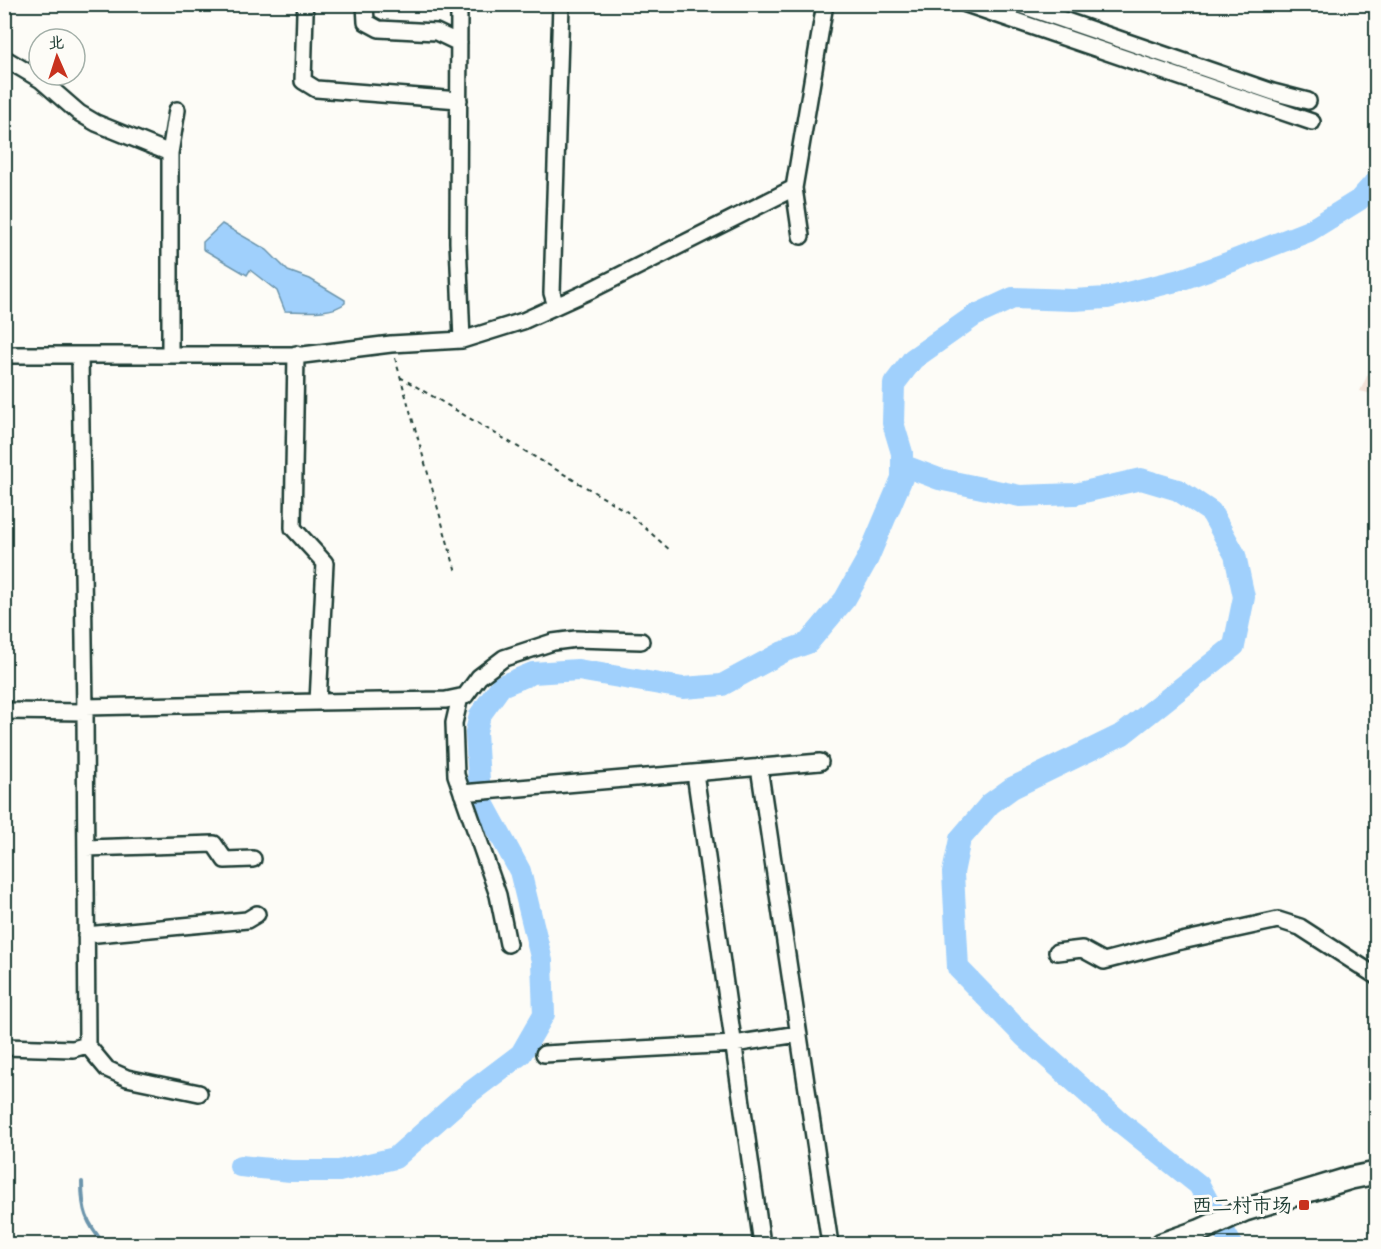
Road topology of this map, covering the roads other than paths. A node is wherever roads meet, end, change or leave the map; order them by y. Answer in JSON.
{"nodes":[{"id":1,"x":365,"y":4,"type":"edge"},
{"id":2,"x":459,"y":4,"type":"edge"},
{"id":3,"x":561,"y":4,"type":"edge"},
{"id":4,"x":825,"y":4,"type":"edge"},
{"id":5,"x":966,"y":4,"type":"edge"},
{"id":6,"x":1017,"y":4,"type":"edge"},
{"id":7,"x":305,"y":13,"type":"dead end"},
{"id":8,"x":459,"y":43,"type":"junction"},
{"id":9,"x":4,"y":58,"type":"edge"},
{"id":10,"x":459,"y":100,"type":"junction"},
{"id":11,"x":1308,"y":101,"type":"dead end"},
{"id":12,"x":177,"y":110,"type":"dead end"},
{"id":13,"x":1312,"y":122,"type":"dead end"},
{"id":14,"x":170,"y":153,"type":"junction"},
{"id":15,"x":794,"y":188,"type":"junction"},
{"id":16,"x":801,"y":236,"type":"dead end"},
{"id":17,"x":556,"y":306,"type":"junction"},
{"id":18,"x":462,"y":340,"type":"junction"},
{"id":19,"x":170,"y":354,"type":"junction"},
{"id":20,"x":296,"y":354,"type":"junction"},
{"id":21,"x":4,"y":355,"type":"edge"},
{"id":22,"x":80,"y":356,"type":"junction"},
{"id":23,"x":641,"y":641,"type":"dead end"},
{"id":24,"x":460,"y":697,"type":"junction"},
{"id":25,"x":318,"y":702,"type":"junction"},
{"id":26,"x":85,"y":709,"type":"junction"},
{"id":27,"x":4,"y":711,"type":"edge"},
{"id":28,"x":820,"y":762,"type":"dead end"},
{"id":29,"x":759,"y":767,"type":"junction"},
{"id":30,"x":695,"y":773,"type":"junction"},
{"id":31,"x":462,"y":793,"type":"junction"},
{"id":32,"x":86,"y":848,"type":"junction"},
{"id":33,"x":253,"y":859,"type":"dead end"},
{"id":34,"x":257,"y":914,"type":"dead end"},
{"id":35,"x":86,"y":934,"type":"junction"},
{"id":36,"x":508,"y":944,"type":"dead end"},
{"id":37,"x":1057,"y":952,"type":"dead end"},
{"id":38,"x":1377,"y":976,"type":"edge"},
{"id":39,"x":798,"y":1034,"type":"junction"},
{"id":40,"x":734,"y":1044,"type":"junction"},
{"id":41,"x":87,"y":1045,"type":"junction"},
{"id":42,"x":4,"y":1047,"type":"edge"},
{"id":43,"x":544,"y":1054,"type":"dead end"},
{"id":44,"x":199,"y":1093,"type":"dead end"},
{"id":45,"x":1377,"y":1173,"type":"edge"},
{"id":46,"x":762,"y":1245,"type":"edge"},
{"id":47,"x":830,"y":1245,"type":"edge"},
{"id":48,"x":1162,"y":1245,"type":"edge"}],
"edges":[{"from":1,"to":8,"type":"street"},
{"from":2,"to":8,"type":"street"},
{"from":3,"to":17,"type":"street"},
{"from":4,"to":15,"type":"street"},
{"from":5,"to":13,"type":"street"},
{"from":6,"to":11,"type":"street"},
{"from":7,"to":10,"type":"street"},
{"from":8,"to":10,"type":"street"},
{"from":9,"to":14,"type":"street"},
{"from":10,"to":18,"type":"street"},
{"from":12,"to":14,"type":"street"},
{"from":14,"to":19,"type":"street"},
{"from":15,"to":16,"type":"street"},
{"from":15,"to":17,"type":"street"},
{"from":17,"to":18,"type":"street"},
{"from":18,"to":20,"type":"street"},
{"from":19,"to":20,"type":"street"},
{"from":19,"to":22,"type":"street"},
{"from":20,"to":25,"type":"street"},
{"from":21,"to":22,"type":"street"},
{"from":22,"to":26,"type":"street"},
{"from":23,"to":24,"type":"street"},
{"from":24,"to":25,"type":"street"},
{"from":24,"to":31,"type":"street"},
{"from":25,"to":26,"type":"street"},
{"from":26,"to":27,"type":"street"},
{"from":26,"to":32,"type":"street"},
{"from":28,"to":29,"type":"street"},
{"from":29,"to":30,"type":"street"},
{"from":29,"to":39,"type":"street"},
{"from":30,"to":31,"type":"street"},
{"from":30,"to":40,"type":"street"},
{"from":31,"to":36,"type":"street"},
{"from":32,"to":33,"type":"street"},
{"from":32,"to":35,"type":"street"},
{"from":34,"to":35,"type":"street"},
{"from":35,"to":41,"type":"street"},
{"from":37,"to":38,"type":"street"},
{"from":39,"to":40,"type":"street"},
{"from":39,"to":47,"type":"street"},
{"from":40,"to":43,"type":"street"},
{"from":40,"to":46,"type":"street"},
{"from":41,"to":42,"type":"street"},
{"from":41,"to":44,"type":"street"},
{"from":45,"to":48,"type":"street"}]}
